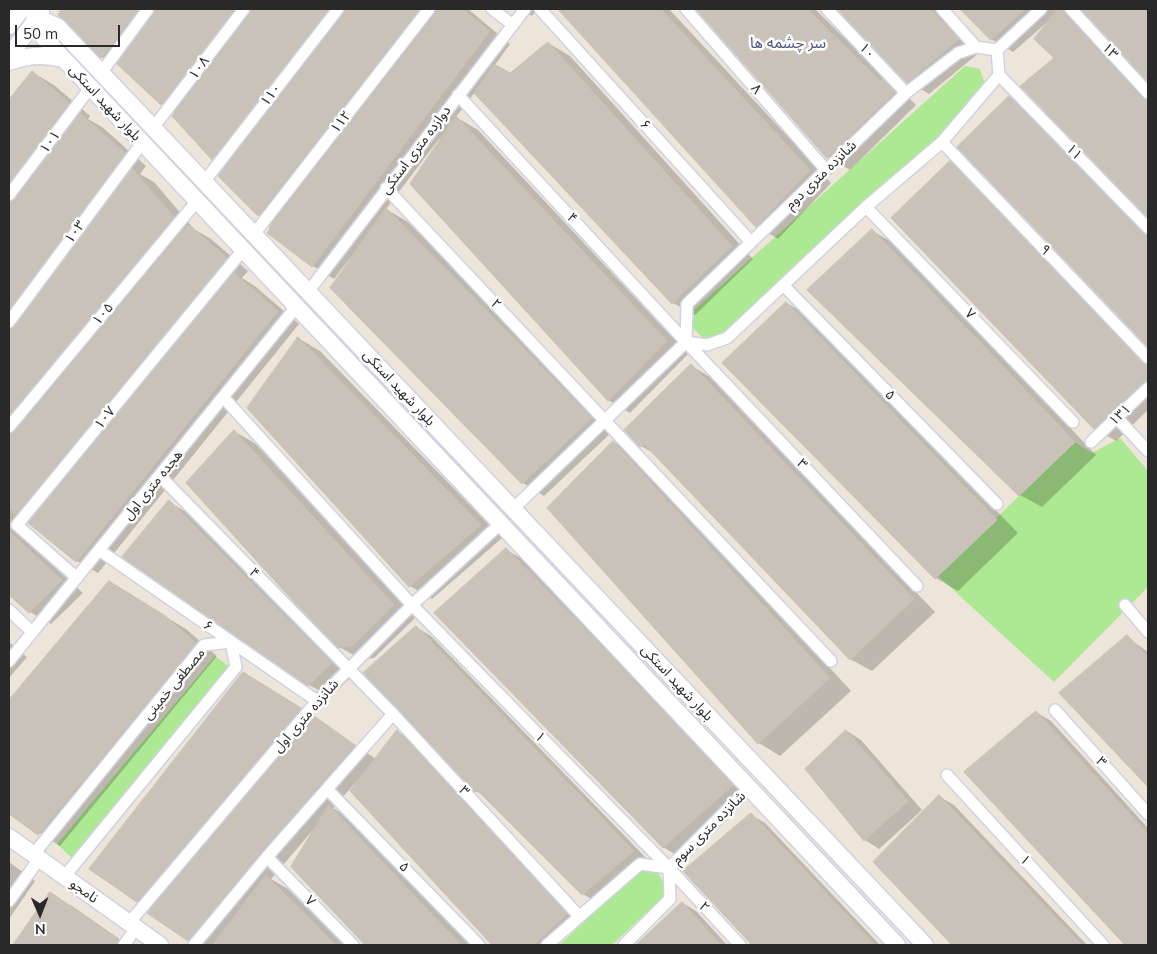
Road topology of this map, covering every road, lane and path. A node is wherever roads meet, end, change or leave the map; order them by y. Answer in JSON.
{"nodes":[{"id":1,"x":22,"y":9,"type":"edge"},
{"id":2,"x":148,"y":9,"type":"edge"},
{"id":3,"x":244,"y":9,"type":"edge"},
{"id":4,"x":338,"y":9,"type":"edge"},
{"id":5,"x":429,"y":9,"type":"edge"},
{"id":6,"x":492,"y":9,"type":"edge"},
{"id":7,"x":525,"y":9,"type":"edge"},
{"id":8,"x":540,"y":9,"type":"edge"},
{"id":9,"x":686,"y":9,"type":"edge"},
{"id":10,"x":827,"y":9,"type":"edge"},
{"id":11,"x":942,"y":9,"type":"edge"},
{"id":12,"x":1041,"y":9,"type":"edge"},
{"id":13,"x":1071,"y":9,"type":"edge"},
{"id":14,"x":37,"y":12,"type":"edge"},
{"id":15,"x":513,"y":25,"type":"junction"},
{"id":16,"x":9,"y":26,"type":"edge"},
{"id":17,"x":976,"y":47,"type":"junction"},
{"id":18,"x":997,"y":50,"type":"junction"},
{"id":19,"x":9,"y":57,"type":"edge"},
{"id":20,"x":63,"y":59,"type":"junction"},
{"id":21,"x":9,"y":62,"type":"edge"},
{"id":22,"x":101,"y":73,"type":"junction"},
{"id":23,"x":999,"y":75,"type":"junction"},
{"id":24,"x":90,"y":88,"type":"junction"},
{"id":25,"x":906,"y":93,"type":"junction"},
{"id":26,"x":1148,"y":93,"type":"edge"},
{"id":27,"x":458,"y":95,"type":"junction"},
{"id":28,"x":153,"y":128,"type":"junction"},
{"id":29,"x":942,"y":142,"type":"junction"},
{"id":30,"x":142,"y":143,"type":"junction"},
{"id":31,"x":826,"y":170,"type":"junction"},
{"id":32,"x":204,"y":182,"type":"junction"},
{"id":33,"x":386,"y":188,"type":"junction"},
{"id":34,"x":9,"y":196,"type":"edge"},
{"id":35,"x":197,"y":201,"type":"junction"},
{"id":36,"x":866,"y":207,"type":"junction"},
{"id":37,"x":1148,"y":228,"type":"edge"},
{"id":38,"x":254,"y":234,"type":"junction"},
{"id":39,"x":751,"y":242,"type":"junction"},
{"id":40,"x":243,"y":250,"type":"junction"},
{"id":41,"x":784,"y":286,"type":"junction"},
{"id":42,"x":308,"y":292,"type":"junction"},
{"id":43,"x":296,"y":307,"type":"junction"},
{"id":44,"x":9,"y":322,"type":"edge"},
{"id":45,"x":686,"y":342,"type":"junction"},
{"id":46,"x":1148,"y":358,"type":"edge"},
{"id":47,"x":1148,"y":388,"type":"edge"},
{"id":48,"x":223,"y":396,"type":"junction"},
{"id":49,"x":1117,"y":418,"type":"junction"},
{"id":50,"x":606,"y":419,"type":"junction"},
{"id":51,"x":1073,"y":422,"type":"dead end"},
{"id":52,"x":9,"y":426,"type":"edge"},
{"id":53,"x":1091,"y":442,"type":"dead end"},
{"id":54,"x":1148,"y":451,"type":"edge"},
{"id":55,"x":160,"y":476,"type":"junction"},
{"id":56,"x":997,"y":504,"type":"dead end"},
{"id":57,"x":513,"y":509,"type":"junction"},
{"id":58,"x":500,"y":524,"type":"junction"},
{"id":59,"x":99,"y":550,"type":"junction"},
{"id":60,"x":77,"y":578,"type":"junction"},
{"id":61,"x":917,"y":586,"type":"dead end"},
{"id":62,"x":591,"y":592,"type":"junction"},
{"id":63,"x":412,"y":605,"type":"junction"},
{"id":64,"x":577,"y":605,"type":"junction"},
{"id":65,"x":1125,"y":605,"type":"dead end"},
{"id":66,"x":9,"y":610,"type":"edge"},
{"id":67,"x":32,"y":632,"type":"junction"},
{"id":68,"x":1148,"y":632,"type":"edge"},
{"id":69,"x":231,"y":642,"type":"junction"},
{"id":70,"x":831,"y":661,"type":"dead end"},
{"id":71,"x":9,"y":662,"type":"edge"},
{"id":72,"x":348,"y":669,"type":"junction"},
{"id":73,"x":317,"y":701,"type":"junction"},
{"id":74,"x":1054,"y":710,"type":"dead end"},
{"id":75,"x":393,"y":714,"type":"junction"},
{"id":76,"x":947,"y":775,"type":"dead end"},
{"id":77,"x":749,"y":788,"type":"junction"},
{"id":78,"x":328,"y":790,"type":"junction"},
{"id":79,"x":1148,"y":814,"type":"edge"},
{"id":80,"x":9,"y":837,"type":"edge"},
{"id":81,"x":36,"y":857,"type":"junction"},
{"id":82,"x":267,"y":857,"type":"junction"},
{"id":83,"x":669,"y":868,"type":"junction"},
{"id":84,"x":64,"y":877,"type":"junction"},
{"id":85,"x":9,"y":901,"type":"edge"},
{"id":86,"x":579,"y":916,"type":"junction"},
{"id":87,"x":132,"y":926,"type":"junction"},
{"id":88,"x":124,"y":945,"type":"edge"},
{"id":89,"x":160,"y":945,"type":"edge"},
{"id":90,"x":194,"y":945,"type":"edge"},
{"id":91,"x":353,"y":945,"type":"edge"},
{"id":92,"x":479,"y":945,"type":"edge"},
{"id":93,"x":547,"y":945,"type":"edge"},
{"id":94,"x":624,"y":945,"type":"edge"},
{"id":95,"x":740,"y":945,"type":"edge"},
{"id":96,"x":897,"y":945,"type":"edge"},
{"id":97,"x":925,"y":945,"type":"edge"},
{"id":98,"x":1103,"y":945,"type":"edge"}],
"edges":[{"from":1,"to":16,"type":"main road"},
{"from":2,"to":22,"type":"street"},
{"from":3,"to":28,"type":"street","name":"۱۰۸"},
{"from":4,"to":32,"type":"street","name":"۱۱۰"},
{"from":5,"to":38,"type":"street","name":"۱۱۲"},
{"from":6,"to":15,"type":"street"},
{"from":7,"to":15,"type":"street","name":"دوازده متری استکی"},
{"from":8,"to":39,"type":"street","name":"۶"},
{"from":9,"to":31,"type":"street","name":"۸"},
{"from":10,"to":25,"type":"street","name":"۱۰"},
{"from":11,"to":17,"type":"street"},
{"from":12,"to":18,"type":"street"},
{"from":13,"to":26,"type":"street","name":"۱۳"},
{"from":14,"to":19,"type":"main road"},
{"from":14,"to":20,"type":"main road","name":"بلوار شهید استکی"},
{"from":14,"to":22,"type":"main road","name":"بلوار شهید استکی"},
{"from":15,"to":27,"type":"street","name":"دوازده متری استکی"},
{"from":17,"to":18,"type":"street"},
{"from":17,"to":25,"type":"street","name":"شانزده متری دوم"},
{"from":18,"to":23,"type":"street"},
{"from":20,"to":21,"type":"main road"},
{"from":20,"to":24,"type":"main road","name":"بلوار شهید استکی"},
{"from":22,"to":28,"type":"main road","name":"بلوار شهید استکی"},
{"from":23,"to":29,"type":"street"},
{"from":23,"to":37,"type":"street","name":"۱۱"},
{"from":24,"to":30,"type":"main road","name":"بلوار شهید استکی"},
{"from":24,"to":34,"type":"street","name":"۱۰۱"},
{"from":25,"to":31,"type":"street","name":"شانزده متری دوم"},
{"from":27,"to":33,"type":"street","name":"دوازده متری استکی"},
{"from":27,"to":45,"type":"street","name":"۴"},
{"from":28,"to":32,"type":"main road","name":"بلوار شهید استکی"},
{"from":29,"to":36,"type":"street"},
{"from":29,"to":46,"type":"street","name":"۹"},
{"from":30,"to":35,"type":"main road","name":"بلوار شهید استکی"},
{"from":30,"to":44,"type":"street","name":"۱۰۳"},
{"from":31,"to":39,"type":"street","name":"شانزده متری دوم"},
{"from":32,"to":38,"type":"main road","name":"بلوار شهید استکی"},
{"from":33,"to":42,"type":"street","name":"دوازده متری استکی"},
{"from":33,"to":50,"type":"street","name":"۲"},
{"from":35,"to":40,"type":"main road","name":"بلوار شهید استکی"},
{"from":35,"to":52,"type":"street","name":"۱۰۵"},
{"from":36,"to":41,"type":"street"},
{"from":36,"to":51,"type":"street","name":"۷"},
{"from":38,"to":42,"type":"main road","name":"بلوار شهید استکی"},
{"from":39,"to":45,"type":"street","name":"شانزده متری دوم"},
{"from":40,"to":43,"type":"main road","name":"بلوار شهید استکی"},
{"from":40,"to":60,"type":"street","name":"۱۰۷"},
{"from":41,"to":45,"type":"street"},
{"from":41,"to":56,"type":"street","name":"۵"},
{"from":42,"to":57,"type":"main road","name":"بلوار شهید استکی"},
{"from":43,"to":48,"type":"street","name":"هجده متری اول"},
{"from":43,"to":58,"type":"main road","name":"بلوار شهید استکی"},
{"from":45,"to":50,"type":"street"},
{"from":45,"to":61,"type":"street","name":"۳"},
{"from":47,"to":49,"type":"street","name":"۱۳۱"},
{"from":48,"to":55,"type":"street","name":"هجده متری اول"},
{"from":48,"to":63,"type":"street"},
{"from":49,"to":53,"type":"street","name":"۱۳۱"},
{"from":49,"to":54,"type":"street"},
{"from":50,"to":57,"type":"street"},
{"from":50,"to":70,"type":"street"},
{"from":55,"to":59,"type":"street","name":"هجده متری اول"},
{"from":55,"to":72,"type":"street","name":"۴"},
{"from":57,"to":62,"type":"main road","name":"بلوار شهید استکی"},
{"from":58,"to":63,"type":"street","name":"شانزده متری اول"},
{"from":58,"to":64,"type":"main road","name":"بلوار شهید استکی"},
{"from":59,"to":60,"type":"street","name":"هجده متری اول"},
{"from":59,"to":69,"type":"street","name":"۶"},
{"from":60,"to":67,"type":"street","name":"هجده متری اول"},
{"from":62,"to":64,"type":"main road"},
{"from":62,"to":97,"type":"main road","name":"بلوار شهید استکی"},
{"from":63,"to":72,"type":"street","name":"شانزده متری اول"},
{"from":63,"to":83,"type":"street","name":"۱"},
{"from":64,"to":77,"type":"main road","name":"بلوار شهید استکی"},
{"from":65,"to":68,"type":"street"},
{"from":66,"to":67,"type":"street"},
{"from":67,"to":71,"type":"street","name":"هجده متری اول"},
{"from":69,"to":73,"type":"street","name":"۶"},
{"from":69,"to":81,"type":"street","name":"مصطفی خمینی"},
{"from":69,"to":84,"type":"street"},
{"from":72,"to":73,"type":"street","name":"شانزده متری اول"},
{"from":72,"to":75,"type":"street","name":"۳"},
{"from":73,"to":87,"type":"street","name":"شانزده متری اول"},
{"from":74,"to":79,"type":"street","name":"۳"},
{"from":75,"to":78,"type":"street"},
{"from":75,"to":86,"type":"street","name":"۳"},
{"from":76,"to":98,"type":"street","name":"۱"},
{"from":77,"to":83,"type":"street","name":"شانزده متری سوم"},
{"from":77,"to":96,"type":"main road","name":"بلوار شهید استکی"},
{"from":78,"to":82,"type":"street"},
{"from":78,"to":92,"type":"street","name":"۵"},
{"from":80,"to":81,"type":"main road","name":"نامجو"},
{"from":81,"to":84,"type":"main road","name":"نامجو"},
{"from":81,"to":85,"type":"street","name":"مصطفی خمینی"},
{"from":82,"to":90,"type":"street"},
{"from":82,"to":91,"type":"street","name":"۷"},
{"from":83,"to":86,"type":"street","name":"شانزده متری سوم"},
{"from":83,"to":94,"type":"street","name":"شانزده متری سوم"},
{"from":83,"to":95,"type":"street","name":"۲"},
{"from":84,"to":87,"type":"main road","name":"نامجو"},
{"from":86,"to":93,"type":"street","name":"شانزده متری سوم"},
{"from":87,"to":88,"type":"street"},
{"from":87,"to":89,"type":"main road","name":"نامجو"}]}
